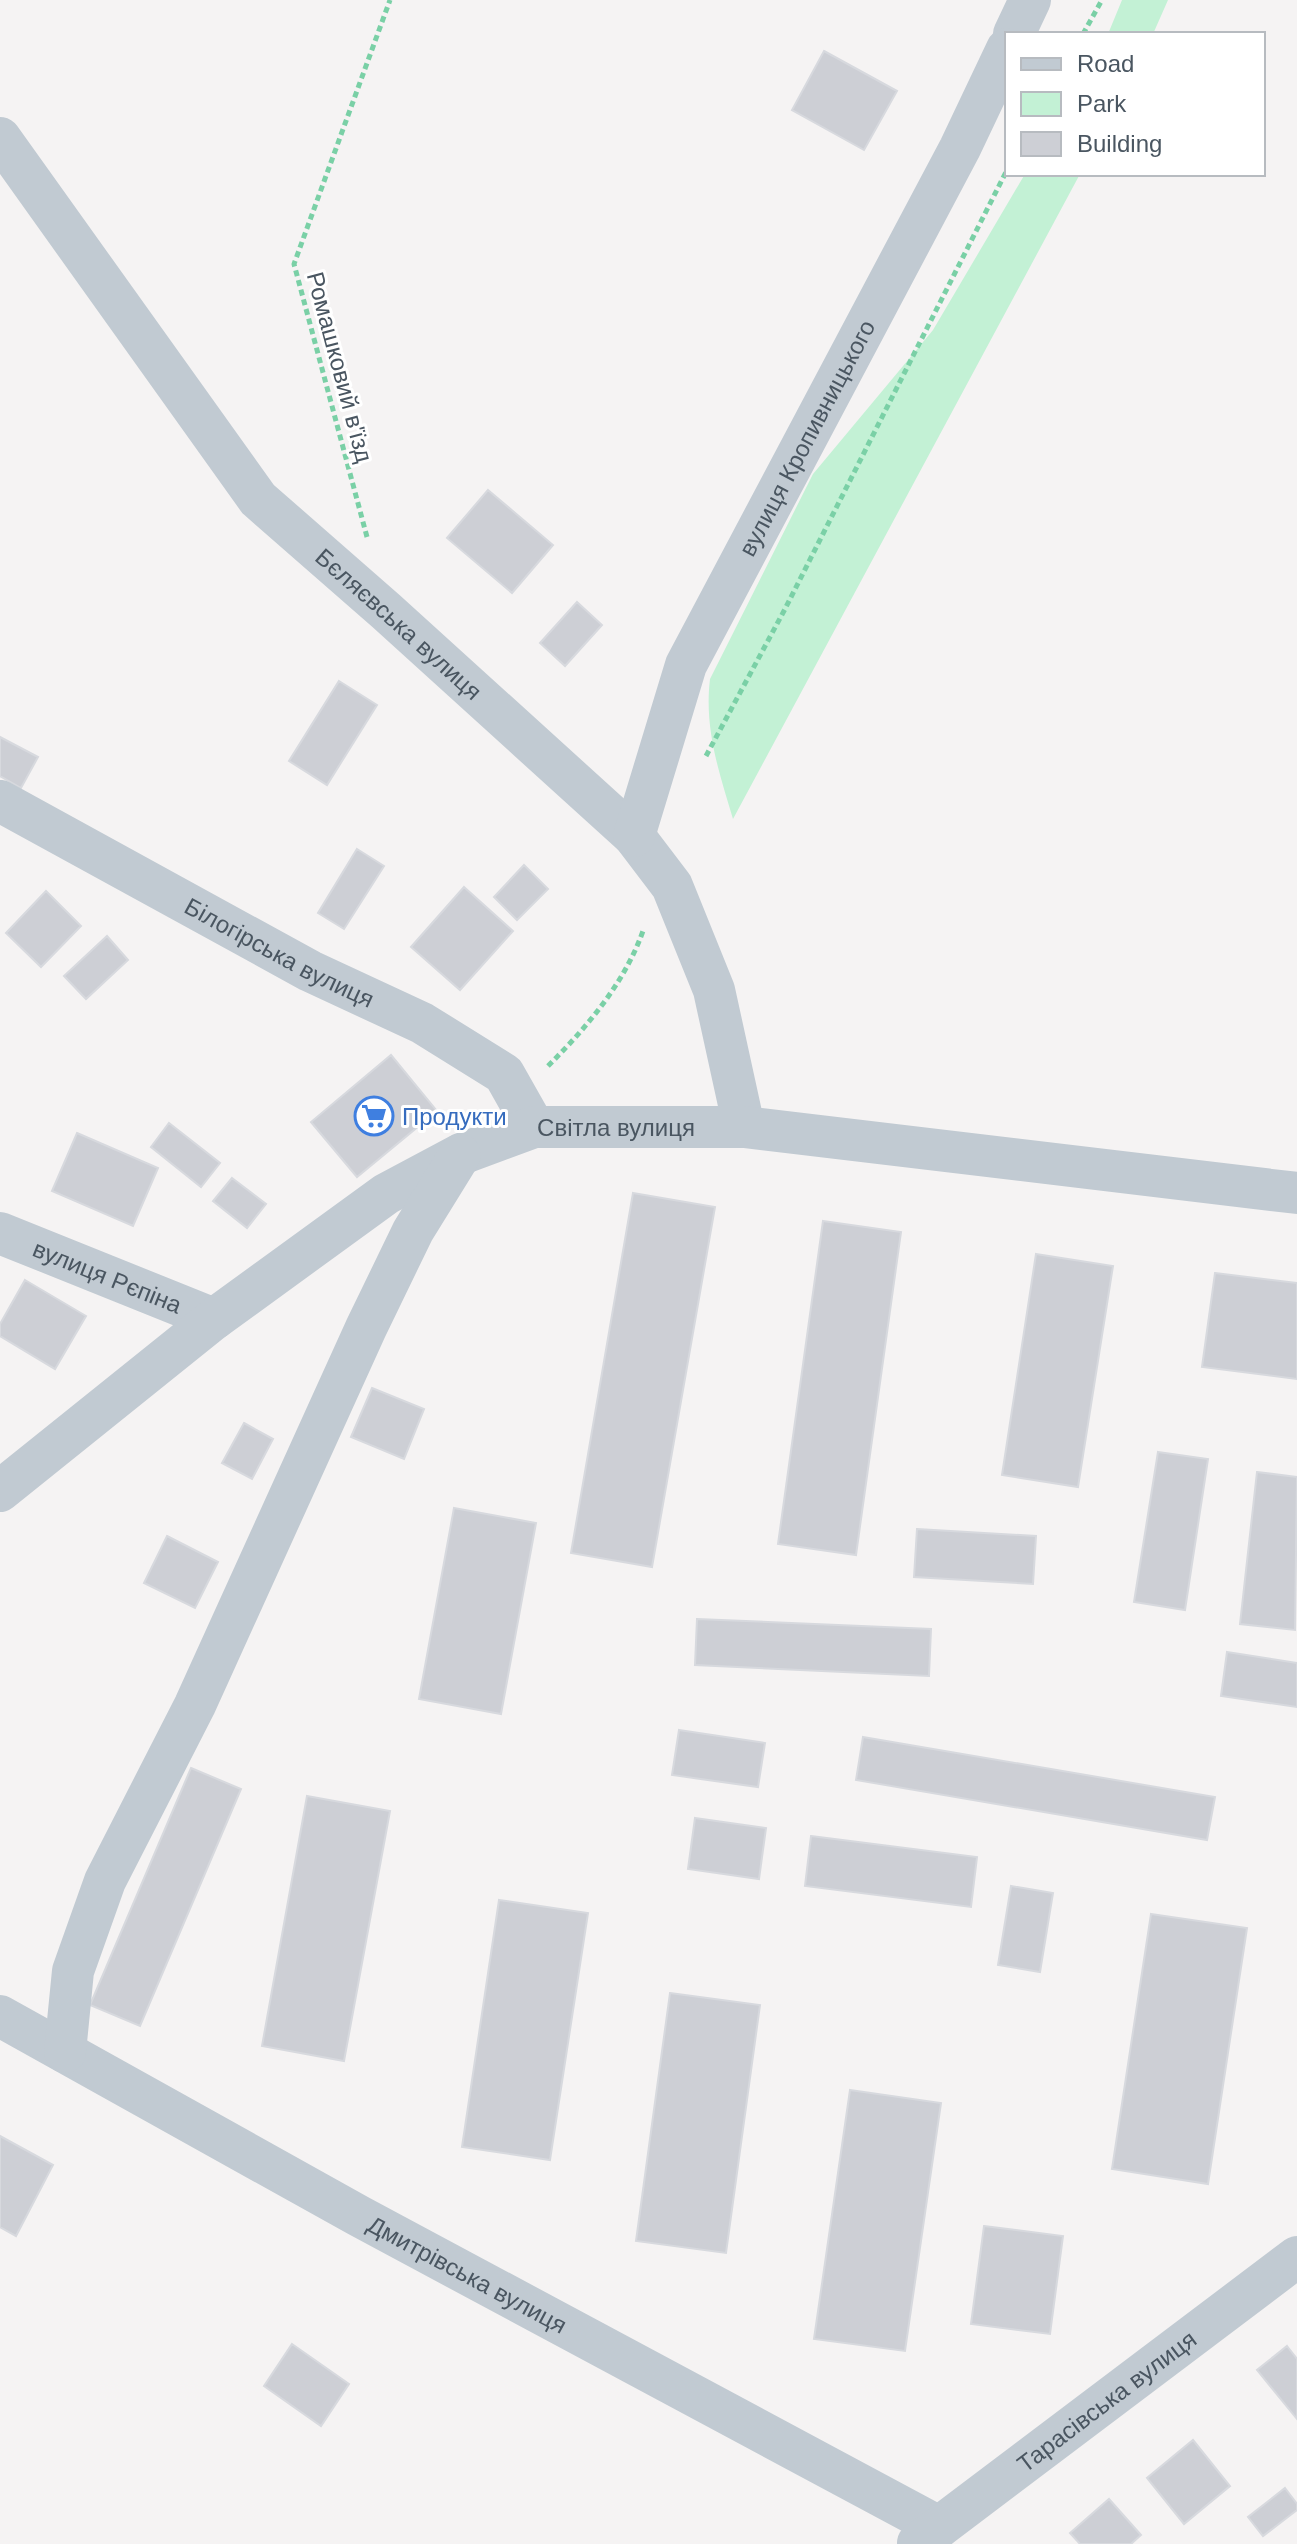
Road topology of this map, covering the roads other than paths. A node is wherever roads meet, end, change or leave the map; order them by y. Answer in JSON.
{"nodes":[{"id":1,"x":1030,"y":0,"type":"edge"},
{"id":2,"x":1015,"y":32,"type":"edge"},
{"id":3,"x":1005,"y":53,"type":"edge"},
{"id":4,"x":0,"y":138,"type":"edge"},
{"id":5,"x":0,"y":801,"type":"edge"},
{"id":6,"x":644,"y":850,"type":"junction"},
{"id":7,"x":525,"y":1111,"type":"junction"},
{"id":8,"x":744,"y":1127,"type":"junction"},
{"id":9,"x":461,"y":1154,"type":"junction"},
{"id":10,"x":1297,"y":1193,"type":"edge"},
{"id":11,"x":0,"y":1233,"type":"edge"},
{"id":12,"x":214,"y":1319,"type":"junction"},
{"id":13,"x":0,"y":1491,"type":"edge"},
{"id":14,"x":0,"y":2016,"type":"edge"},
{"id":15,"x":65,"y":2052,"type":"junction"},
{"id":16,"x":1297,"y":2257,"type":"edge"},
{"id":17,"x":928,"y":2535,"type":"edge"}],
"edges":[{"from":1,"to":2,"type":"street"},
{"from":3,"to":6,"type":"street","name":"вулиця Кропивницького"},
{"from":4,"to":6,"type":"street","name":"Бєляєвська вулиця"},
{"from":5,"to":7,"type":"street","name":"Білогірська вулиця"},
{"from":6,"to":8,"type":"street","name":"Бєляєвська вулиця"},
{"from":7,"to":8,"type":"street","name":"Світла вулиця"},
{"from":7,"to":9,"type":"street","name":"Світла вулиця"},
{"from":8,"to":10,"type":"street","name":"Світла вулиця"},
{"from":9,"to":12,"type":"street","name":"Світла вулиця"},
{"from":9,"to":15,"type":"street"},
{"from":11,"to":12,"type":"street","name":"вулиця Рєпіна"},
{"from":12,"to":13,"type":"street","name":"Світла вулиця"},
{"from":14,"to":15,"type":"street","name":"Дмитрівська вулиця"},
{"from":15,"to":17,"type":"street","name":"Дмитрівська вулиця"},
{"from":16,"to":17,"type":"street","name":"Тарасівська вулиця"}]}
